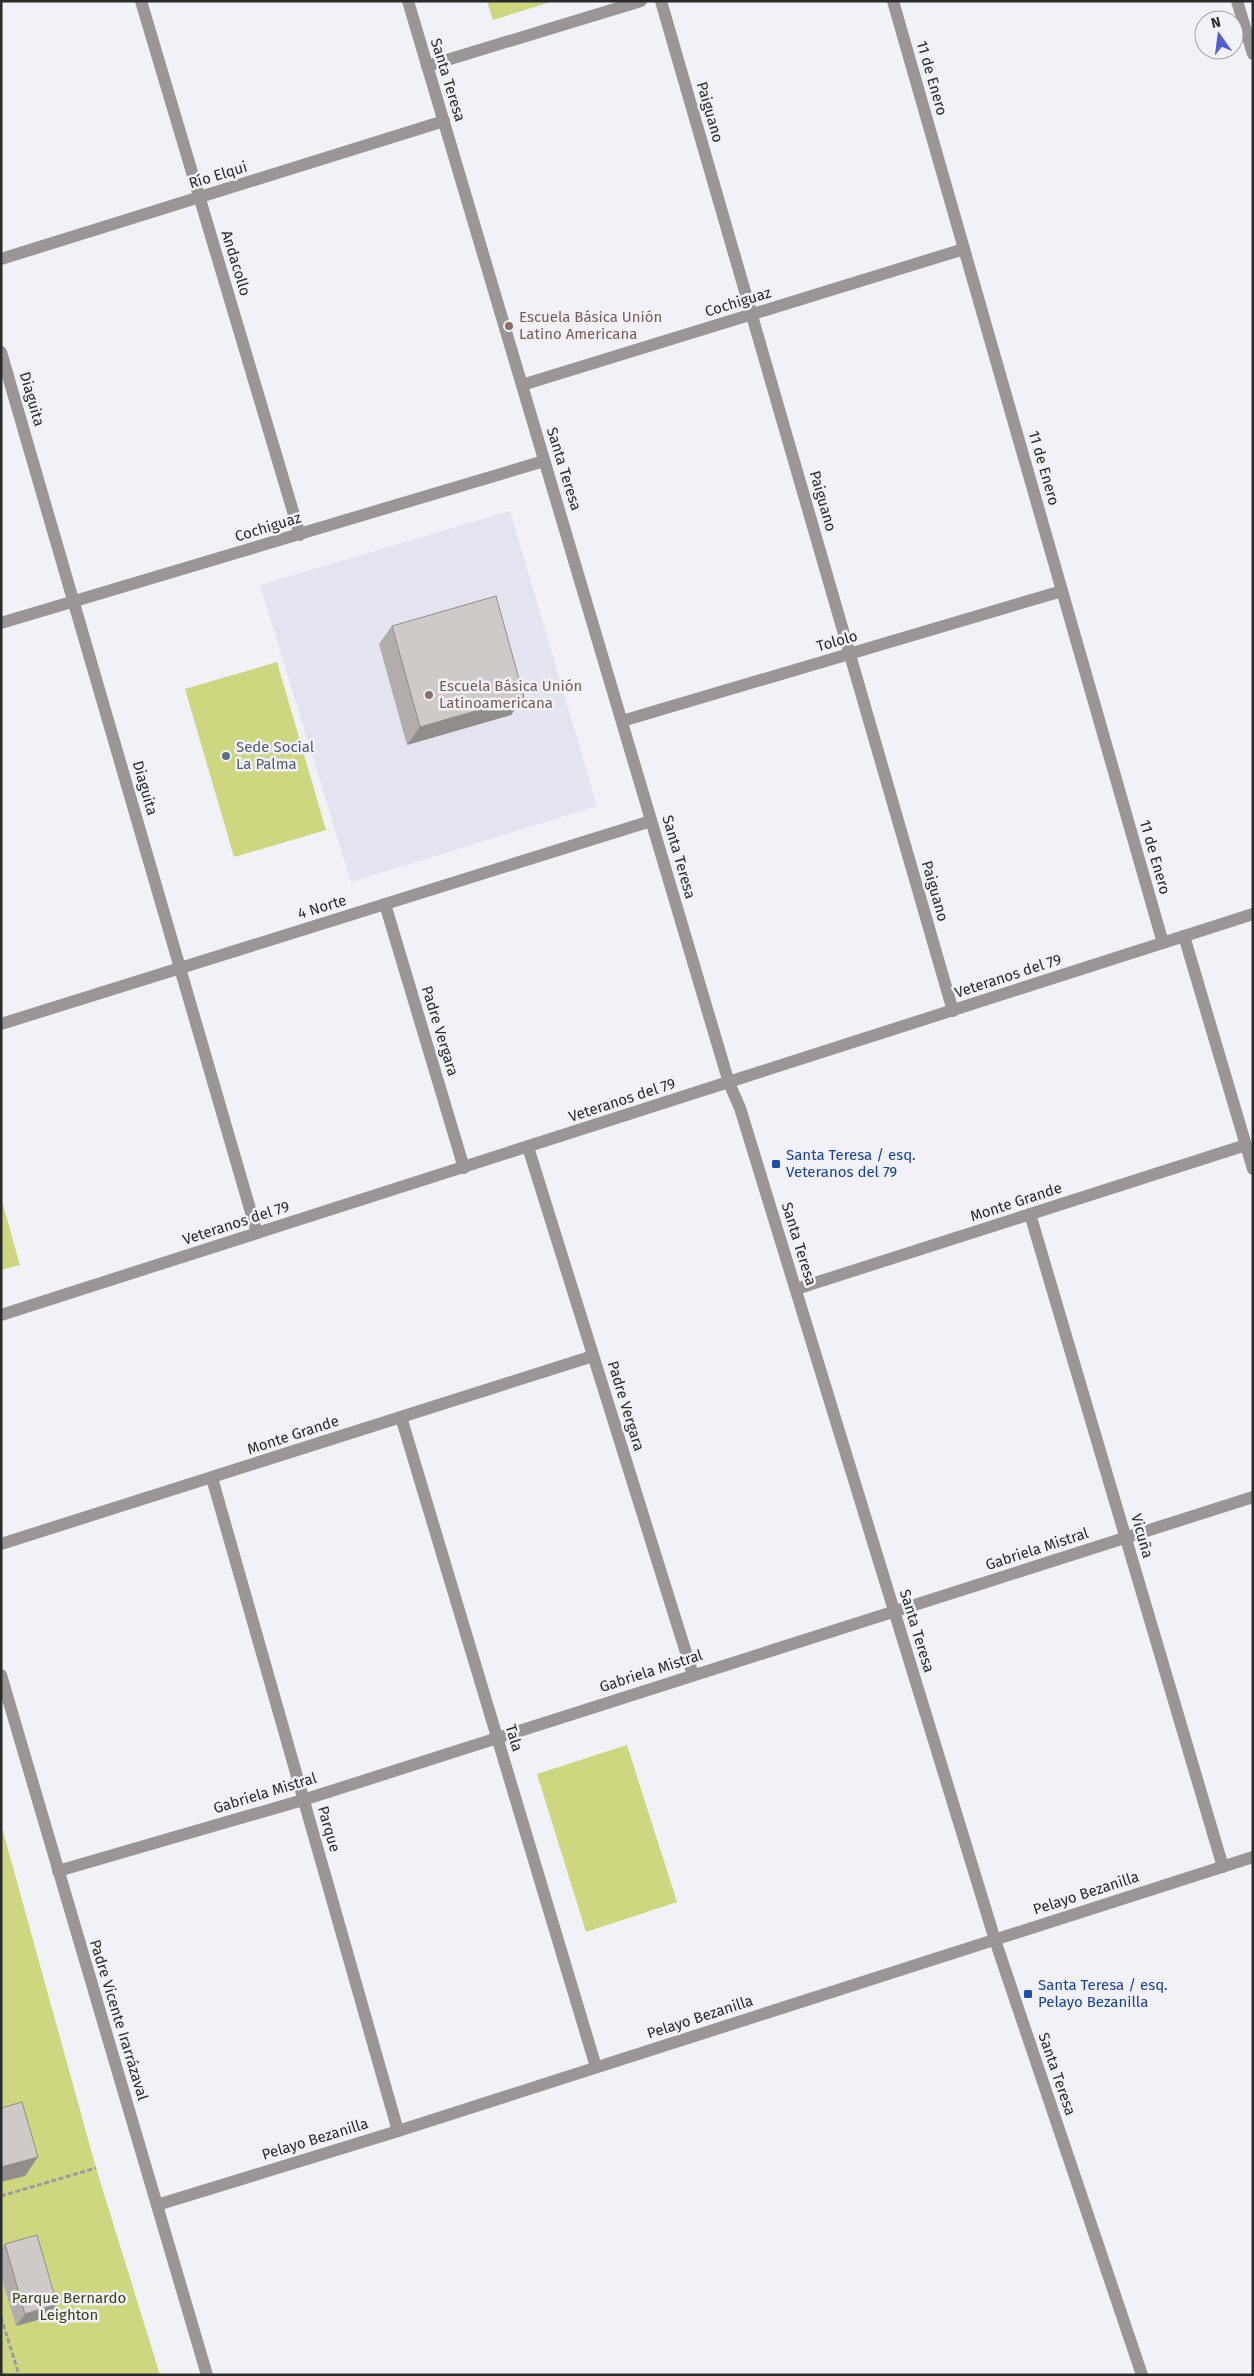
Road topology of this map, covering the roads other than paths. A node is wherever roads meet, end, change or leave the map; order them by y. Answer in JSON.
{"nodes":[{"id":1,"x":141,"y":1,"type":"edge"},
{"id":2,"x":408,"y":1,"type":"edge"},
{"id":3,"x":641,"y":1,"type":"edge"},
{"id":4,"x":661,"y":1,"type":"edge"},
{"id":5,"x":893,"y":1,"type":"edge"},
{"id":6,"x":1237,"y":1,"type":"edge"},
{"id":7,"x":1253,"y":54,"type":"edge"},
{"id":8,"x":427,"y":66,"type":"junction"},
{"id":9,"x":444,"y":122,"type":"junction"},
{"id":10,"x":199,"y":198,"type":"junction"},
{"id":11,"x":964,"y":249,"type":"junction"},
{"id":12,"x":1,"y":259,"type":"edge"},
{"id":13,"x":752,"y":314,"type":"junction"},
{"id":14,"x":1,"y":352,"type":"edge"},
{"id":15,"x":522,"y":385,"type":"junction"},
{"id":16,"x":544,"y":461,"type":"junction"},
{"id":17,"x":300,"y":535,"type":"junction"},
{"id":18,"x":1062,"y":591,"type":"junction"},
{"id":19,"x":74,"y":603,"type":"junction"},
{"id":20,"x":1,"y":623,"type":"edge"},
{"id":21,"x":850,"y":654,"type":"junction"},
{"id":22,"x":622,"y":721,"type":"junction"},
{"id":23,"x":651,"y":820,"type":"junction"},
{"id":24,"x":385,"y":904,"type":"junction"},
{"id":25,"x":1253,"y":914,"type":"edge"},
{"id":26,"x":1184,"y":936,"type":"junction"},
{"id":27,"x":1163,"y":943,"type":"junction"},
{"id":28,"x":180,"y":968,"type":"junction"},
{"id":29,"x":953,"y":1011,"type":"junction"},
{"id":30,"x":1,"y":1024,"type":"edge"},
{"id":31,"x":729,"y":1083,"type":"junction"},
{"id":32,"x":1246,"y":1146,"type":"junction"},
{"id":33,"x":528,"y":1147,"type":"junction"},
{"id":34,"x":464,"y":1168,"type":"junction"},
{"id":35,"x":1253,"y":1169,"type":"edge"},
{"id":36,"x":1030,"y":1214,"type":"junction"},
{"id":37,"x":257,"y":1233,"type":"junction"},
{"id":38,"x":796,"y":1289,"type":"junction"},
{"id":39,"x":1,"y":1315,"type":"edge"},
{"id":40,"x":593,"y":1356,"type":"junction"},
{"id":41,"x":401,"y":1417,"type":"junction"},
{"id":42,"x":212,"y":1478,"type":"junction"},
{"id":43,"x":1253,"y":1496,"type":"edge"},
{"id":44,"x":1126,"y":1537,"type":"junction"},
{"id":45,"x":1,"y":1544,"type":"edge"},
{"id":46,"x":894,"y":1611,"type":"junction"},
{"id":47,"x":1,"y":1675,"type":"edge"},
{"id":48,"x":693,"y":1675,"type":"junction"},
{"id":49,"x":497,"y":1738,"type":"junction"},
{"id":50,"x":303,"y":1800,"type":"junction"},
{"id":51,"x":1253,"y":1857,"type":"edge"},
{"id":52,"x":1223,"y":1867,"type":"junction"},
{"id":53,"x":58,"y":1871,"type":"junction"},
{"id":54,"x":995,"y":1940,"type":"junction"},
{"id":55,"x":596,"y":2067,"type":"junction"},
{"id":56,"x":398,"y":2131,"type":"junction"},
{"id":57,"x":157,"y":2205,"type":"junction"},
{"id":58,"x":207,"y":2375,"type":"edge"},
{"id":59,"x":1142,"y":2375,"type":"edge"}],
"edges":[{"from":1,"to":10,"type":"street","name":"Andacollo"},
{"from":2,"to":8,"type":"street","name":"Santa Teresa"},
{"from":3,"to":8,"type":"street"},
{"from":4,"to":13,"type":"street","name":"Paiguano"},
{"from":5,"to":11,"type":"street","name":"11 de Enero"},
{"from":6,"to":7,"type":"street"},
{"from":8,"to":9,"type":"street","name":"Santa Teresa"},
{"from":9,"to":10,"type":"street","name":"Río Elqui"},
{"from":9,"to":15,"type":"street","name":"Santa Teresa"},
{"from":10,"to":12,"type":"street","name":"Río Elqui"},
{"from":10,"to":17,"type":"street","name":"Andacollo"},
{"from":11,"to":13,"type":"street","name":"Cochiguaz"},
{"from":11,"to":18,"type":"street","name":"11 de Enero"},
{"from":13,"to":15,"type":"street","name":"Cochiguaz"},
{"from":13,"to":21,"type":"street","name":"Paiguano"},
{"from":14,"to":19,"type":"street","name":"Diaguita"},
{"from":15,"to":16,"type":"street","name":"Santa Teresa"},
{"from":16,"to":17,"type":"street","name":"Cochiguaz"},
{"from":16,"to":22,"type":"street","name":"Santa Teresa"},
{"from":17,"to":19,"type":"street","name":"Cochiguaz"},
{"from":18,"to":21,"type":"street","name":"Tololo"},
{"from":18,"to":27,"type":"street","name":"11 de Enero"},
{"from":19,"to":20,"type":"street","name":"Cochiguaz"},
{"from":19,"to":28,"type":"street","name":"Diaguita"},
{"from":21,"to":22,"type":"street","name":"Tololo"},
{"from":21,"to":29,"type":"street","name":"Paiguano"},
{"from":22,"to":23,"type":"street","name":"Santa Teresa"},
{"from":23,"to":24,"type":"street","name":"4 Norte"},
{"from":23,"to":31,"type":"street","name":"Santa Teresa"},
{"from":24,"to":28,"type":"street","name":"4 Norte"},
{"from":24,"to":34,"type":"street","name":"Padre Vergara"},
{"from":25,"to":26,"type":"street","name":"Veteranos del 79"},
{"from":26,"to":27,"type":"street","name":"Veteranos del 79"},
{"from":26,"to":32,"type":"street"},
{"from":27,"to":29,"type":"street","name":"Veteranos del 79"},
{"from":28,"to":30,"type":"street","name":"4 Norte"},
{"from":28,"to":37,"type":"street","name":"Diaguita"},
{"from":29,"to":31,"type":"street","name":"Veteranos del 79"},
{"from":31,"to":33,"type":"street","name":"Veteranos del 79"},
{"from":31,"to":38,"type":"street","name":"Santa Teresa"},
{"from":32,"to":35,"type":"street"},
{"from":32,"to":36,"type":"street","name":"Monte Grande"},
{"from":33,"to":34,"type":"street","name":"Veteranos del 79"},
{"from":33,"to":40,"type":"street","name":"Padre Vergara"},
{"from":34,"to":37,"type":"street","name":"Veteranos del 79"},
{"from":36,"to":38,"type":"street","name":"Monte Grande"},
{"from":36,"to":44,"type":"street","name":"Vicuña"},
{"from":37,"to":39,"type":"street","name":"Veteranos del 79"},
{"from":38,"to":46,"type":"street","name":"Santa Teresa"},
{"from":40,"to":41,"type":"street","name":"Monte Grande"},
{"from":40,"to":48,"type":"street","name":"Padre Vergara"},
{"from":41,"to":42,"type":"street","name":"Monte Grande"},
{"from":41,"to":49,"type":"street","name":"Tala"},
{"from":42,"to":45,"type":"street","name":"Monte Grande"},
{"from":42,"to":50,"type":"street","name":"Parque"},
{"from":43,"to":44,"type":"street","name":"Gabriela Mistral"},
{"from":44,"to":46,"type":"street","name":"Gabriela Mistral"},
{"from":44,"to":52,"type":"street","name":"Vicuña"},
{"from":46,"to":48,"type":"street","name":"Gabriela Mistral"},
{"from":46,"to":54,"type":"street","name":"Santa Teresa"},
{"from":47,"to":53,"type":"street","name":"Padre Vicente Irarrázaval"},
{"from":48,"to":49,"type":"street","name":"Gabriela Mistral"},
{"from":49,"to":50,"type":"street","name":"Gabriela Mistral"},
{"from":49,"to":55,"type":"street","name":"Tala"},
{"from":50,"to":53,"type":"street","name":"Gabriela Mistral"},
{"from":50,"to":56,"type":"street","name":"Parque"},
{"from":51,"to":52,"type":"street","name":"Pelayo Bezanilla"},
{"from":52,"to":54,"type":"street","name":"Pelayo Bezanilla"},
{"from":53,"to":57,"type":"street","name":"Padre Vicente Irarrázaval"},
{"from":54,"to":55,"type":"street","name":"Pelayo Bezanilla"},
{"from":54,"to":59,"type":"street","name":"Santa Teresa"},
{"from":55,"to":56,"type":"street","name":"Pelayo Bezanilla"},
{"from":56,"to":57,"type":"street","name":"Pelayo Bezanilla"},
{"from":57,"to":58,"type":"street","name":"Padre Vicente Irarrázaval"}]}
